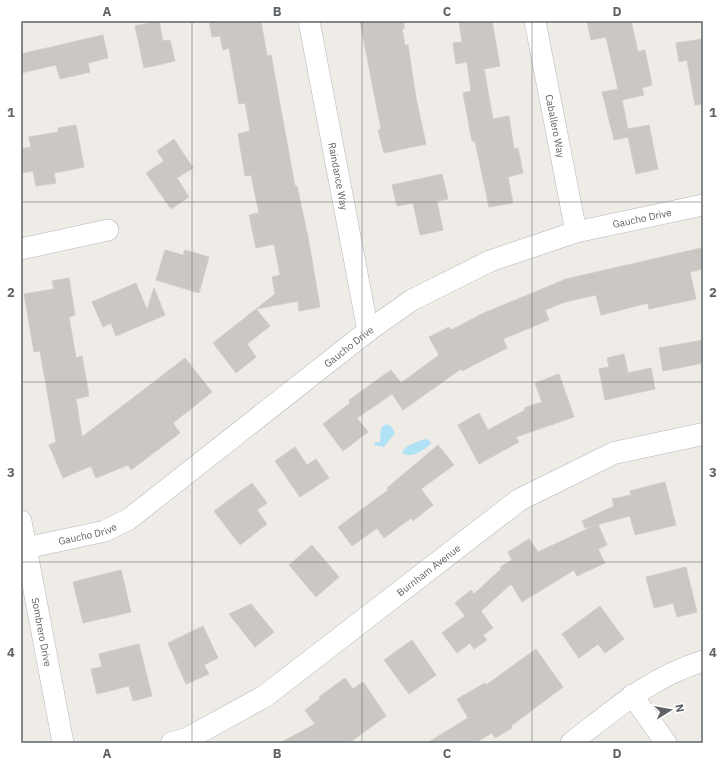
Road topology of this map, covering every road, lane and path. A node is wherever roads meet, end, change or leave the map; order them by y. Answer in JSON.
{"nodes":[{"id":1,"x":309,"y":21,"type":"edge"},
{"id":2,"x":535,"y":21,"type":"edge"},
{"id":3,"x":703,"y":205,"type":"edge"},
{"id":4,"x":108,"y":230,"type":"dead end"},
{"id":5,"x":576,"y":232,"type":"junction"},
{"id":6,"x":21,"y":249,"type":"edge"},
{"id":7,"x":368,"y":331,"type":"junction"},
{"id":8,"x":703,"y":434,"type":"edge"},
{"id":9,"x":21,"y":521,"type":"edge"},
{"id":10,"x":26,"y":548,"type":"junction"},
{"id":11,"x":703,"y":661,"type":"edge"},
{"id":12,"x":632,"y":695,"type":"junction"},
{"id":13,"x":63,"y":743,"type":"edge"},
{"id":14,"x":172,"y":743,"type":"edge"},
{"id":15,"x":571,"y":743,"type":"edge"},
{"id":16,"x":666,"y":743,"type":"edge"}],
"edges":[{"from":1,"to":7,"type":"street","name":"Raindance Way"},
{"from":2,"to":5,"type":"street","name":"Caballero Way"},
{"from":3,"to":5,"type":"street","name":"Gaucho Drive"},
{"from":4,"to":6,"type":"street"},
{"from":5,"to":7,"type":"street","name":"Gaucho Drive"},
{"from":7,"to":10,"type":"street","name":"Gaucho Drive"},
{"from":8,"to":14,"type":"street","name":"Burnham Avenue"},
{"from":9,"to":10,"type":"street","name":"Sombrero Drive"},
{"from":10,"to":13,"type":"street","name":"Sombrero Drive"},
{"from":11,"to":12,"type":"street"},
{"from":12,"to":15,"type":"street"},
{"from":12,"to":16,"type":"street"}]}
